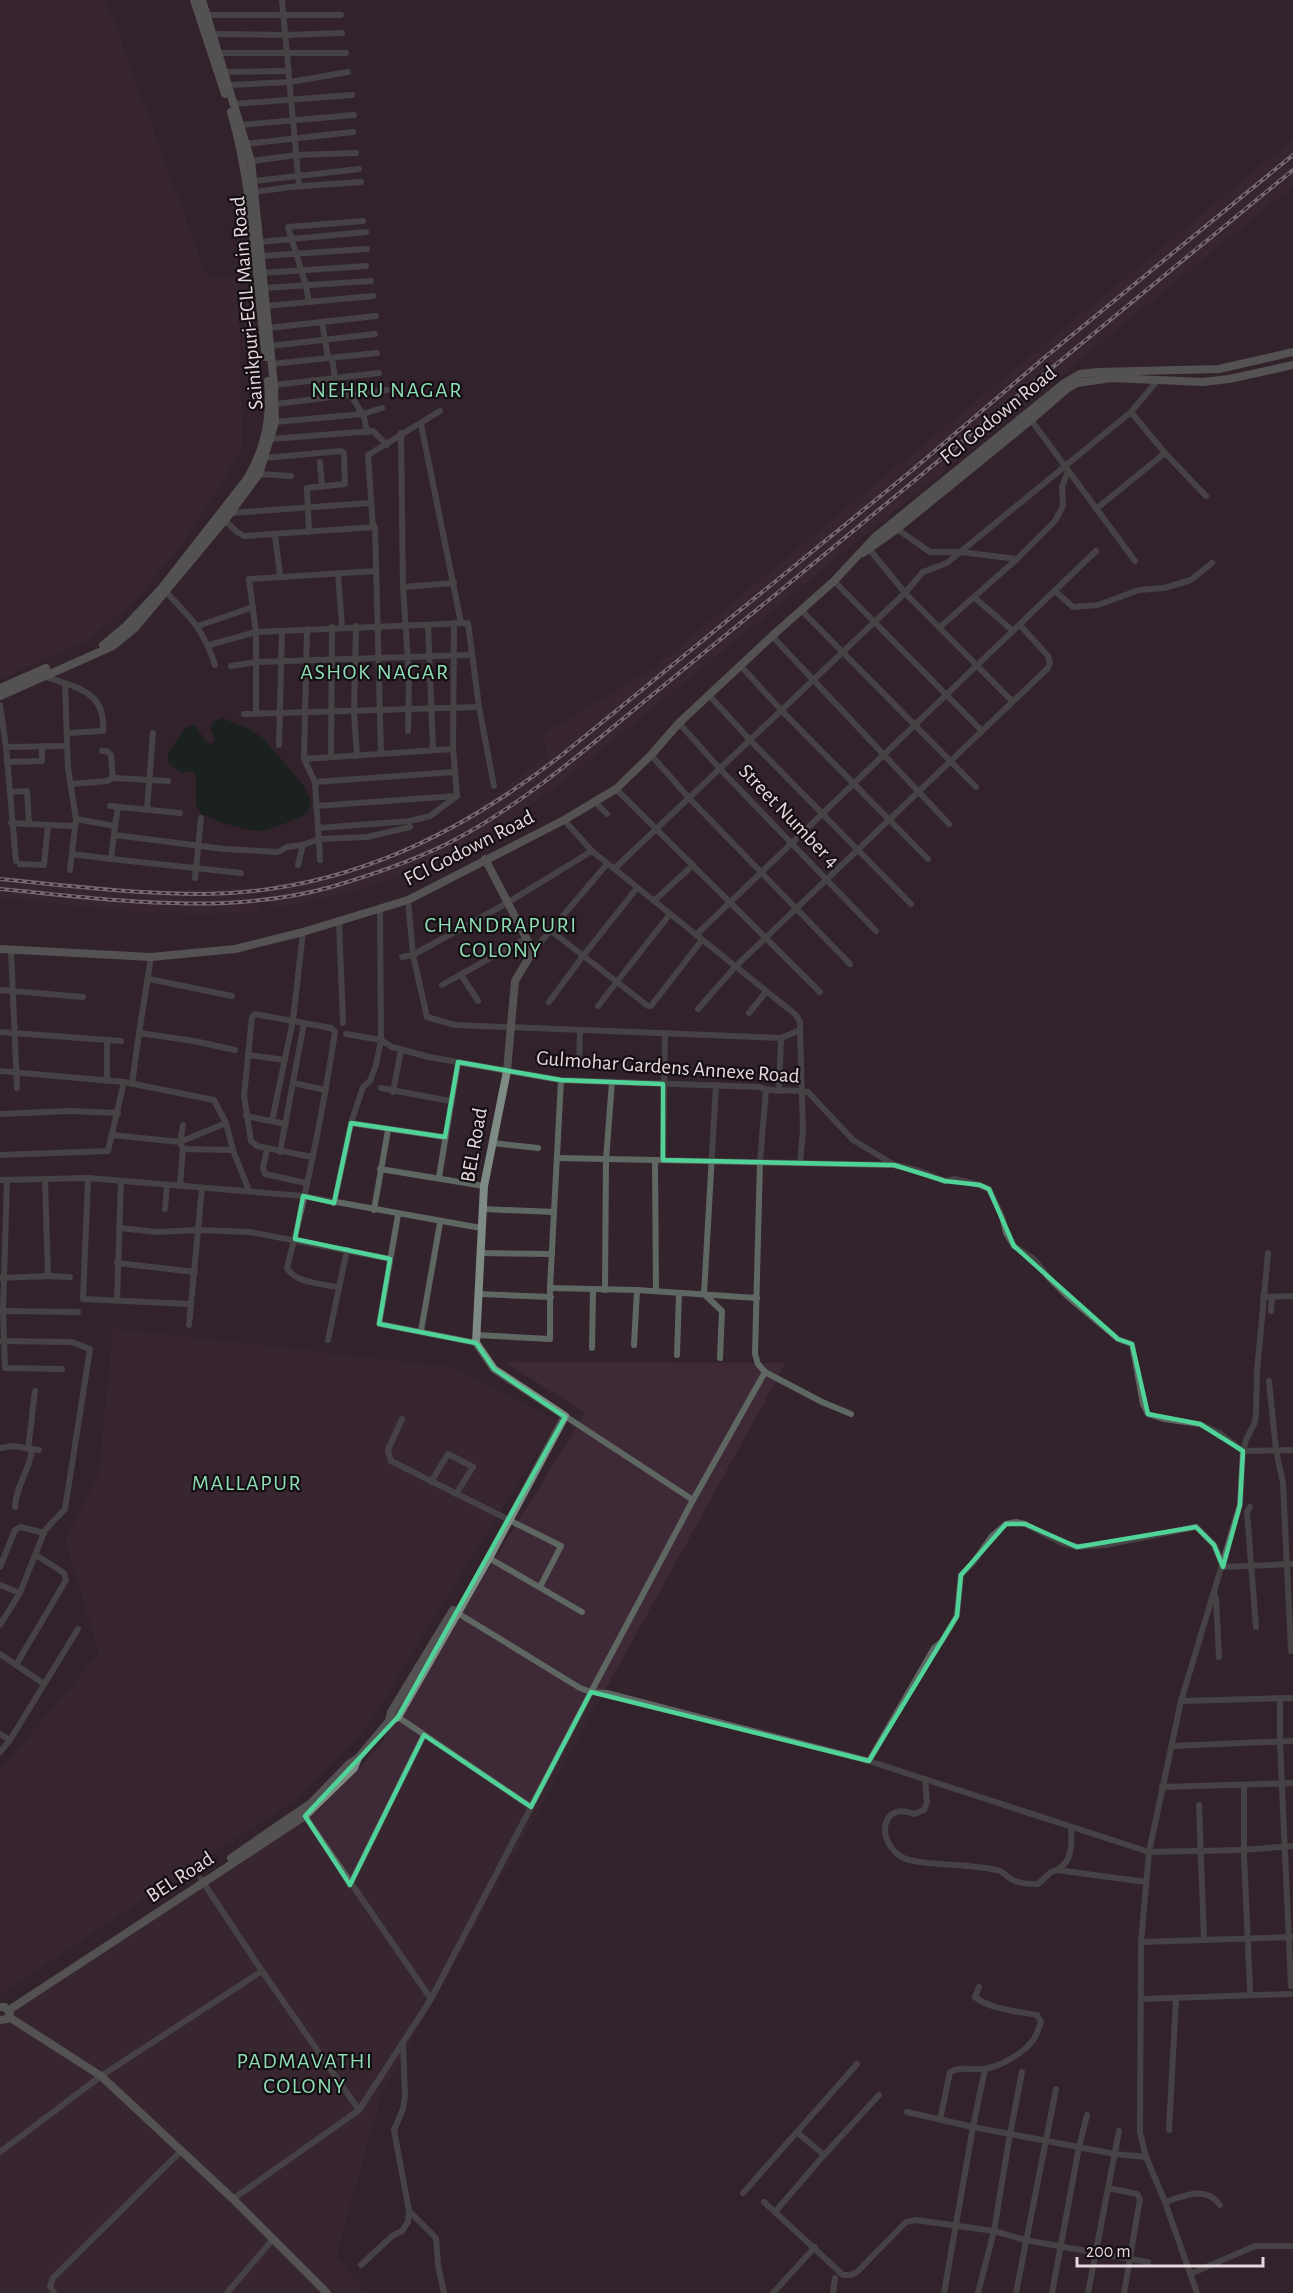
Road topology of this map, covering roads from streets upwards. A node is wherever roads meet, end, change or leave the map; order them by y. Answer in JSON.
{"nodes":[{"id":1,"x":194,"y":0,"type":"edge"},
{"id":2,"x":202,"y":0,"type":"edge"},
{"id":3,"x":282,"y":0,"type":"edge"},
{"id":4,"x":283,"y":14,"type":"junction"},
{"id":5,"x":206,"y":15,"type":"junction"},
{"id":6,"x":341,"y":15,"type":"dead end"},
{"id":7,"x":342,"y":33,"type":"dead end"},
{"id":8,"x":212,"y":34,"type":"junction"},
{"id":9,"x":285,"y":35,"type":"junction"},
{"id":10,"x":287,"y":52,"type":"junction"},
{"id":11,"x":217,"y":53,"type":"junction"},
{"id":12,"x":346,"y":53,"type":"dead end"},
{"id":13,"x":289,"y":71,"type":"junction"},
{"id":14,"x":224,"y":72,"type":"junction"},
{"id":15,"x":348,"y":72,"type":"dead end"},
{"id":16,"x":290,"y":82,"type":"junction"},
{"id":17,"x":228,"y":85,"type":"junction"},
{"id":18,"x":352,"y":95,"type":"dead end"},
{"id":19,"x":292,"y":100,"type":"junction"},
{"id":20,"x":234,"y":104,"type":"junction"},
{"id":21,"x":354,"y":115,"type":"dead end"},
{"id":22,"x":294,"y":120,"type":"junction"},
{"id":23,"x":241,"y":125,"type":"junction"},
{"id":24,"x":354,"y":132,"type":"dead end"},
{"id":25,"x":295,"y":138,"type":"junction"},
{"id":26,"x":246,"y":144,"type":"junction"},
{"id":27,"x":356,"y":153,"type":"dead end"},
{"id":28,"x":297,"y":155,"type":"junction"},
{"id":29,"x":251,"y":161,"type":"junction"},
{"id":30,"x":359,"y":168,"type":"dead end"},
{"id":31,"x":298,"y":175,"type":"junction"},
{"id":32,"x":254,"y":181,"type":"junction"},
{"id":33,"x":361,"y":182,"type":"dead end"},
{"id":34,"x":299,"y":186,"type":"junction"},
{"id":35,"x":255,"y":192,"type":"junction"},
{"id":36,"x":363,"y":221,"type":"dead end"},
{"id":37,"x":366,"y":232,"type":"dead end"},
{"id":38,"x":291,"y":238,"type":"junction"},
{"id":39,"x":260,"y":242,"type":"junction"},
{"id":40,"x":367,"y":249,"type":"dead end"},
{"id":41,"x":296,"y":254,"type":"junction"},
{"id":42,"x":261,"y":256,"type":"junction"},
{"id":43,"x":366,"y":266,"type":"dead end"},
{"id":44,"x":302,"y":270,"type":"junction"},
{"id":45,"x":262,"y":273,"type":"junction"},
{"id":46,"x":370,"y":281,"type":"dead end"},
{"id":47,"x":306,"y":286,"type":"junction"},
{"id":48,"x":264,"y":288,"type":"junction"},
{"id":49,"x":373,"y":296,"type":"dead end"},
{"id":50,"x":309,"y":302,"type":"junction"},
{"id":51,"x":266,"y":306,"type":"junction"},
{"id":52,"x":376,"y":316,"type":"dead end"},
{"id":53,"x":322,"y":322,"type":"junction"},
{"id":54,"x":268,"y":327,"type":"junction"},
{"id":55,"x":375,"y":334,"type":"dead end"},
{"id":56,"x":325,"y":340,"type":"junction"},
{"id":57,"x":270,"y":346,"type":"junction"},
{"id":58,"x":1293,"y":352,"type":"edge"},
{"id":59,"x":377,"y":353,"type":"dead end"},
{"id":60,"x":330,"y":358,"type":"junction"},
{"id":61,"x":272,"y":364,"type":"junction"},
{"id":62,"x":1293,"y":364,"type":"edge"},
{"id":63,"x":379,"y":373,"type":"dead end"},
{"id":64,"x":335,"y":378,"type":"junction"},
{"id":65,"x":1157,"y":381,"type":"junction"},
{"id":66,"x":274,"y":385,"type":"junction"},
{"id":67,"x":387,"y":390,"type":"dead end"},
{"id":68,"x":351,"y":394,"type":"junction"},
{"id":69,"x":276,"y":404,"type":"junction"},
{"id":70,"x":382,"y":408,"type":"dead end"},
{"id":71,"x":440,"y":411,"type":"dead end"},
{"id":72,"x":1131,"y":412,"type":"junction"},
{"id":73,"x":363,"y":414,"type":"junction"},
{"id":74,"x":1031,"y":420,"type":"junction"},
{"id":75,"x":275,"y":422,"type":"junction"},
{"id":76,"x":421,"y":424,"type":"junction"},
{"id":77,"x":367,"y":432,"type":"junction"},
{"id":78,"x":401,"y":433,"type":"junction"},
{"id":79,"x":271,"y":440,"type":"junction"},
{"id":80,"x":387,"y":445,"type":"junction"},
{"id":81,"x":994,"y":445,"type":"junction"},
{"id":82,"x":1165,"y":453,"type":"junction"},
{"id":83,"x":265,"y":458,"type":"junction"},
{"id":84,"x":320,"y":462,"type":"dead end"},
{"id":85,"x":1067,"y":469,"type":"junction"},
{"id":86,"x":259,"y":474,"type":"junction"},
{"id":87,"x":291,"y":476,"type":"dead end"},
{"id":88,"x":322,"y":486,"type":"junction"},
{"id":89,"x":1206,"y":496,"type":"dead end"},
{"id":90,"x":370,"y":503,"type":"junction"},
{"id":91,"x":307,"y":508,"type":"junction"},
{"id":92,"x":1096,"y":509,"type":"junction"},
{"id":93,"x":225,"y":516,"type":"junction"},
{"id":94,"x":373,"y":527,"type":"junction"},
{"id":95,"x":897,"y":529,"type":"junction"},
{"id":96,"x":309,"y":532,"type":"junction"},
{"id":97,"x":275,"y":535,"type":"junction"},
{"id":98,"x":870,"y":550,"type":"junction"},
{"id":99,"x":1096,"y":550,"type":"dead end"},
{"id":100,"x":960,"y":552,"type":"junction"},
{"id":101,"x":858,"y":556,"type":"junction"},
{"id":102,"x":1017,"y":559,"type":"junction"},
{"id":103,"x":1135,"y":561,"type":"dead end"},
{"id":104,"x":1212,"y":563,"type":"dead end"},
{"id":105,"x":376,"y":571,"type":"junction"},
{"id":106,"x":339,"y":573,"type":"junction"},
{"id":107,"x":280,"y":576,"type":"junction"},
{"id":108,"x":834,"y":581,"type":"junction"},
{"id":109,"x":454,"y":583,"type":"junction"},
{"id":110,"x":403,"y":587,"type":"junction"},
{"id":111,"x":1055,"y":591,"type":"junction"},
{"id":112,"x":166,"y":592,"type":"junction"},
{"id":113,"x":905,"y":592,"type":"junction"},
{"id":114,"x":974,"y":597,"type":"junction"},
{"id":115,"x":253,"y":607,"type":"junction"},
{"id":116,"x":801,"y":610,"type":"junction"},
{"id":117,"x":874,"y":621,"type":"junction"},
{"id":118,"x":458,"y":623,"type":"junction"},
{"id":119,"x":378,"y":625,"type":"junction"},
{"id":120,"x":406,"y":625,"type":"junction"},
{"id":121,"x":428,"y":625,"type":"junction"},
{"id":122,"x":1020,"y":625,"type":"junction"},
{"id":123,"x":198,"y":626,"type":"junction"},
{"id":124,"x":356,"y":626,"type":"junction"},
{"id":125,"x":332,"y":627,"type":"junction"},
{"id":126,"x":342,"y":627,"type":"junction"},
{"id":127,"x":940,"y":627,"type":"junction"},
{"id":128,"x":307,"y":629,"type":"junction"},
{"id":129,"x":282,"y":631,"type":"junction"},
{"id":130,"x":1013,"y":631,"type":"junction"},
{"id":131,"x":256,"y":632,"type":"junction"},
{"id":132,"x":772,"y":636,"type":"junction"},
{"id":133,"x":209,"y":645,"type":"junction"},
{"id":134,"x":841,"y":652,"type":"junction"},
{"id":135,"x":471,"y":655,"type":"junction"},
{"id":136,"x":429,"y":656,"type":"junction"},
{"id":137,"x":455,"y":656,"type":"junction"},
{"id":138,"x":408,"y":657,"type":"junction"},
{"id":139,"x":378,"y":659,"type":"junction"},
{"id":140,"x":354,"y":660,"type":"junction"},
{"id":141,"x":330,"y":661,"type":"junction"},
{"id":142,"x":257,"y":662,"type":"junction"},
{"id":143,"x":282,"y":662,"type":"junction"},
{"id":144,"x":305,"y":662,"type":"junction"},
{"id":145,"x":215,"y":665,"type":"dead end"},
{"id":146,"x":740,"y":665,"type":"junction"},
{"id":147,"x":976,"y":665,"type":"junction"},
{"id":148,"x":231,"y":666,"type":"dead end"},
{"id":149,"x":43,"y":675,"type":"junction"},
{"id":150,"x":812,"y":680,"type":"junction"},
{"id":151,"x":65,"y":684,"type":"junction"},
{"id":152,"x":0,"y":688,"type":"edge"},
{"id":153,"x":708,"y":694,"type":"junction"},
{"id":154,"x":945,"y":694,"type":"junction"},
{"id":155,"x":0,"y":696,"type":"edge"},
{"id":156,"x":1012,"y":701,"type":"junction"},
{"id":157,"x":0,"y":705,"type":"edge"},
{"id":158,"x":452,"y":707,"type":"junction"},
{"id":159,"x":479,"y":707,"type":"junction"},
{"id":160,"x":432,"y":708,"type":"junction"},
{"id":161,"x":408,"y":709,"type":"junction"},
{"id":162,"x":781,"y":710,"type":"junction"},
{"id":163,"x":378,"y":711,"type":"junction"},
{"id":164,"x":354,"y":712,"type":"junction"},
{"id":165,"x":305,"y":713,"type":"junction"},
{"id":166,"x":330,"y":713,"type":"junction"},
{"id":167,"x":244,"y":714,"type":"dead end"},
{"id":168,"x":256,"y":714,"type":"junction"},
{"id":169,"x":280,"y":714,"type":"junction"},
{"id":170,"x":679,"y":723,"type":"junction"},
{"id":171,"x":913,"y":724,"type":"junction"},
{"id":172,"x":408,"y":731,"type":"dead end"},
{"id":173,"x":982,"y":731,"type":"junction"},
{"id":174,"x":67,"y":733,"type":"junction"},
{"id":175,"x":153,"y":733,"type":"dead end"},
{"id":176,"x":750,"y":740,"type":"junction"},
{"id":177,"x":42,"y":746,"type":"junction"},
{"id":178,"x":67,"y":746,"type":"junction"},
{"id":179,"x":279,"y":746,"type":"dead end"},
{"id":180,"x":6,"y":747,"type":"junction"},
{"id":181,"x":453,"y":749,"type":"junction"},
{"id":182,"x":433,"y":750,"type":"junction"},
{"id":183,"x":102,"y":751,"type":"dead end"},
{"id":184,"x":381,"y":754,"type":"junction"},
{"id":185,"x":651,"y":755,"type":"junction"},
{"id":186,"x":883,"y":755,"type":"junction"},
{"id":187,"x":357,"y":756,"type":"junction"},
{"id":188,"x":331,"y":758,"type":"junction"},
{"id":189,"x":304,"y":759,"type":"junction"},
{"id":190,"x":950,"y":761,"type":"junction"},
{"id":191,"x":7,"y":762,"type":"junction"},
{"id":192,"x":720,"y":769,"type":"junction"},
{"id":193,"x":454,"y":772,"type":"junction"},
{"id":194,"x":113,"y":778,"type":"junction"},
{"id":195,"x":149,"y":779,"type":"junction"},
{"id":196,"x":168,"y":781,"type":"dead end"},
{"id":197,"x":315,"y":782,"type":"junction"},
{"id":198,"x":71,"y":784,"type":"junction"},
{"id":199,"x":854,"y":784,"type":"junction"},
{"id":200,"x":494,"y":786,"type":"dead end"},
{"id":201,"x":976,"y":788,"type":"dead end"},
{"id":202,"x":616,"y":789,"type":"junction"},
{"id":203,"x":10,"y":792,"type":"junction"},
{"id":204,"x":918,"y":792,"type":"junction"},
{"id":205,"x":457,"y":796,"type":"junction"},
{"id":206,"x":690,"y":799,"type":"junction"},
{"id":207,"x":595,"y":802,"type":"junction"},
{"id":208,"x":110,"y":806,"type":"dead end"},
{"id":209,"x":316,"y":806,"type":"junction"},
{"id":210,"x":118,"y":807,"type":"junction"},
{"id":211,"x":147,"y":810,"type":"junction"},
{"id":212,"x":180,"y":813,"type":"dead end"},
{"id":213,"x":607,"y":814,"type":"dead end"},
{"id":214,"x":823,"y":814,"type":"junction"},
{"id":215,"x":201,"y":818,"type":"dead end"},
{"id":216,"x":564,"y":820,"type":"junction"},
{"id":217,"x":889,"y":820,"type":"junction"},
{"id":218,"x":75,"y":822,"type":"junction"},
{"id":219,"x":11,"y":823,"type":"junction"},
{"id":220,"x":28,"y":824,"type":"junction"},
{"id":221,"x":949,"y":824,"type":"dead end"},
{"id":222,"x":48,"y":825,"type":"junction"},
{"id":223,"x":116,"y":826,"type":"junction"},
{"id":224,"x":410,"y":827,"type":"dead end"},
{"id":225,"x":319,"y":828,"type":"junction"},
{"id":226,"x":656,"y":829,"type":"junction"},
{"id":227,"x":115,"y":835,"type":"junction"},
{"id":228,"x":319,"y":839,"type":"junction"},
{"id":229,"x":791,"y":842,"type":"junction"},
{"id":230,"x":303,"y":844,"type":"junction"},
{"id":231,"x":198,"y":846,"type":"junction"},
{"id":232,"x":858,"y":850,"type":"junction"},
{"id":233,"x":592,"y":851,"type":"junction"},
{"id":234,"x":72,"y":854,"type":"junction"},
{"id":235,"x":485,"y":859,"type":"junction"},
{"id":236,"x":928,"y":859,"type":"dead end"},
{"id":237,"x":111,"y":860,"type":"junction"},
{"id":238,"x":320,"y":860,"type":"dead end"},
{"id":239,"x":607,"y":864,"type":"junction"},
{"id":240,"x":693,"y":865,"type":"junction"},
{"id":241,"x":298,"y":866,"type":"dead end"},
{"id":242,"x":196,"y":867,"type":"junction"},
{"id":243,"x":614,"y":869,"type":"junction"},
{"id":244,"x":70,"y":870,"type":"dead end"},
{"id":245,"x":760,"y":871,"type":"junction"},
{"id":246,"x":241,"y":873,"type":"dead end"},
{"id":247,"x":195,"y":878,"type":"dead end"},
{"id":248,"x":827,"y":880,"type":"junction"},
{"id":249,"x":637,"y":888,"type":"junction"},
{"id":250,"x":408,"y":900,"type":"junction"},
{"id":251,"x":654,"y":901,"type":"junction"},
{"id":252,"x":729,"y":901,"type":"junction"},
{"id":253,"x":507,"y":903,"type":"junction"},
{"id":254,"x":911,"y":903,"type":"dead end"},
{"id":255,"x":380,"y":909,"type":"junction"},
{"id":256,"x":796,"y":909,"type":"junction"},
{"id":257,"x":670,"y":914,"type":"junction"},
{"id":258,"x":339,"y":922,"type":"junction"},
{"id":259,"x":550,"y":930,"type":"junction"},
{"id":260,"x":876,"y":931,"type":"dead end"},
{"id":261,"x":303,"y":932,"type":"junction"},
{"id":262,"x":696,"y":935,"type":"junction"},
{"id":263,"x":526,"y":938,"type":"junction"},
{"id":264,"x":766,"y":938,"type":"junction"},
{"id":265,"x":702,"y":940,"type":"junction"},
{"id":266,"x":0,"y":949,"type":"edge"},
{"id":267,"x":11,"y":950,"type":"junction"},
{"id":268,"x":533,"y":951,"type":"junction"},
{"id":269,"x":413,"y":955,"type":"junction"},
{"id":270,"x":583,"y":956,"type":"junction"},
{"id":271,"x":151,"y":957,"type":"junction"},
{"id":272,"x":402,"y":957,"type":"dead end"},
{"id":273,"x":850,"y":964,"type":"dead end"},
{"id":274,"x":735,"y":966,"type":"junction"},
{"id":275,"x":461,"y":975,"type":"junction"},
{"id":276,"x":149,"y":979,"type":"junction"},
{"id":277,"x":617,"y":983,"type":"junction"},
{"id":278,"x":442,"y":985,"type":"dead end"},
{"id":279,"x":0,"y":990,"type":"edge"},
{"id":280,"x":12,"y":991,"type":"junction"},
{"id":281,"x":766,"y":992,"type":"junction"},
{"id":282,"x":820,"y":992,"type":"dead end"},
{"id":283,"x":232,"y":996,"type":"dead end"},
{"id":284,"x":83,"y":997,"type":"dead end"},
{"id":285,"x":478,"y":1001,"type":"dead end"},
{"id":286,"x":549,"y":1002,"type":"dead end"},
{"id":287,"x":598,"y":1006,"type":"dead end"},
{"id":288,"x":698,"y":1010,"type":"dead end"},
{"id":289,"x":749,"y":1013,"type":"dead end"},
{"id":290,"x":293,"y":1020,"type":"junction"},
{"id":291,"x":304,"y":1023,"type":"junction"},
{"id":292,"x":343,"y":1023,"type":"dead end"},
{"id":293,"x":512,"y":1027,"type":"junction"},
{"id":294,"x":580,"y":1030,"type":"junction"},
{"id":295,"x":800,"y":1030,"type":"junction"},
{"id":296,"x":0,"y":1032,"type":"edge"},
{"id":297,"x":15,"y":1033,"type":"junction"},
{"id":298,"x":665,"y":1033,"type":"junction"},
{"id":299,"x":139,"y":1034,"type":"junction"},
{"id":300,"x":346,"y":1034,"type":"dead end"},
{"id":301,"x":781,"y":1038,"type":"junction"},
{"id":302,"x":381,"y":1040,"type":"junction"},
{"id":303,"x":108,"y":1041,"type":"junction"},
{"id":304,"x":121,"y":1041,"type":"dead end"},
{"id":305,"x":236,"y":1050,"type":"dead end"},
{"id":306,"x":401,"y":1050,"type":"junction"},
{"id":307,"x":248,"y":1055,"type":"junction"},
{"id":308,"x":285,"y":1060,"type":"junction"},
{"id":309,"x":458,"y":1062,"type":"junction"},
{"id":310,"x":579,"y":1067,"type":"dead end"},
{"id":311,"x":0,"y":1071,"type":"edge"},
{"id":312,"x":507,"y":1071,"type":"junction"},
{"id":313,"x":17,"y":1072,"type":"junction"},
{"id":314,"x":561,"y":1080,"type":"junction"},
{"id":315,"x":107,"y":1081,"type":"junction"},
{"id":316,"x":124,"y":1082,"type":"junction"},
{"id":317,"x":612,"y":1082,"type":"junction"},
{"id":318,"x":293,"y":1083,"type":"junction"},
{"id":319,"x":132,"y":1084,"type":"junction"},
{"id":320,"x":663,"y":1084,"type":"junction"},
{"id":321,"x":716,"y":1085,"type":"junction"},
{"id":322,"x":17,"y":1088,"type":"dead end"},
{"id":323,"x":381,"y":1088,"type":"dead end"},
{"id":324,"x":326,"y":1090,"type":"junction"},
{"id":325,"x":766,"y":1090,"type":"junction"},
{"id":326,"x":780,"y":1090,"type":"junction"},
{"id":327,"x":801,"y":1090,"type":"junction"},
{"id":328,"x":393,"y":1092,"type":"junction"},
{"id":329,"x":450,"y":1101,"type":"junction"},
{"id":330,"x":118,"y":1113,"type":"junction"},
{"id":331,"x":0,"y":1114,"type":"edge"},
{"id":332,"x":246,"y":1116,"type":"junction"},
{"id":333,"x":272,"y":1121,"type":"junction"},
{"id":334,"x":226,"y":1123,"type":"junction"},
{"id":335,"x":351,"y":1123,"type":"junction"},
{"id":336,"x":286,"y":1124,"type":"junction"},
{"id":337,"x":183,"y":1125,"type":"dead end"},
{"id":338,"x":388,"y":1130,"type":"junction"},
{"id":339,"x":112,"y":1134,"type":"junction"},
{"id":340,"x":445,"y":1137,"type":"junction"},
{"id":341,"x":492,"y":1143,"type":"junction"},
{"id":342,"x":181,"y":1146,"type":"junction"},
{"id":343,"x":267,"y":1149,"type":"junction"},
{"id":344,"x":538,"y":1149,"type":"dead end"},
{"id":345,"x":233,"y":1150,"type":"junction"},
{"id":346,"x":280,"y":1152,"type":"junction"},
{"id":347,"x":0,"y":1155,"type":"edge"},
{"id":348,"x":312,"y":1157,"type":"junction"},
{"id":349,"x":557,"y":1158,"type":"junction"},
{"id":350,"x":606,"y":1160,"type":"junction"},
{"id":351,"x":655,"y":1160,"type":"junction"},
{"id":352,"x":663,"y":1160,"type":"junction"},
{"id":353,"x":711,"y":1161,"type":"junction"},
{"id":354,"x":760,"y":1162,"type":"junction"},
{"id":355,"x":800,"y":1163,"type":"junction"},
{"id":356,"x":894,"y":1165,"type":"junction"},
{"id":357,"x":380,"y":1169,"type":"junction"},
{"id":358,"x":439,"y":1177,"type":"junction"},
{"id":359,"x":87,"y":1178,"type":"junction"},
{"id":360,"x":4,"y":1180,"type":"edge"},
{"id":361,"x":45,"y":1180,"type":"junction"},
{"id":362,"x":120,"y":1181,"type":"junction"},
{"id":363,"x":306,"y":1183,"type":"junction"},
{"id":364,"x":167,"y":1185,"type":"junction"},
{"id":365,"x":180,"y":1186,"type":"junction"},
{"id":366,"x":484,"y":1186,"type":"junction"},
{"id":367,"x":202,"y":1188,"type":"junction"},
{"id":368,"x":249,"y":1191,"type":"junction"},
{"id":369,"x":303,"y":1197,"type":"junction"},
{"id":370,"x":334,"y":1203,"type":"junction"},
{"id":371,"x":165,"y":1209,"type":"dead end"},
{"id":372,"x":482,"y":1209,"type":"junction"},
{"id":373,"x":374,"y":1210,"type":"junction"},
{"id":374,"x":554,"y":1212,"type":"junction"},
{"id":375,"x":398,"y":1215,"type":"junction"},
{"id":376,"x":440,"y":1222,"type":"junction"},
{"id":377,"x":119,"y":1228,"type":"junction"},
{"id":378,"x":481,"y":1228,"type":"junction"},
{"id":379,"x":198,"y":1230,"type":"junction"},
{"id":380,"x":3,"y":1236,"type":"edge"},
{"id":381,"x":295,"y":1239,"type":"junction"},
{"id":382,"x":347,"y":1250,"type":"junction"},
{"id":383,"x":480,"y":1253,"type":"junction"},
{"id":384,"x":1268,"y":1253,"type":"dead end"},
{"id":385,"x":552,"y":1254,"type":"junction"},
{"id":386,"x":390,"y":1259,"type":"junction"},
{"id":387,"x":117,"y":1263,"type":"junction"},
{"id":388,"x":195,"y":1272,"type":"junction"},
{"id":389,"x":48,"y":1276,"type":"junction"},
{"id":390,"x":70,"y":1277,"type":"dead end"},
{"id":391,"x":2,"y":1279,"type":"edge"},
{"id":392,"x":338,"y":1287,"type":"junction"},
{"id":393,"x":550,"y":1288,"type":"junction"},
{"id":394,"x":593,"y":1290,"type":"junction"},
{"id":395,"x":605,"y":1290,"type":"junction"},
{"id":396,"x":637,"y":1290,"type":"junction"},
{"id":397,"x":656,"y":1291,"type":"junction"},
{"id":398,"x":679,"y":1293,"type":"junction"},
{"id":399,"x":478,"y":1294,"type":"junction"},
{"id":400,"x":705,"y":1294,"type":"junction"},
{"id":401,"x":723,"y":1296,"type":"junction"},
{"id":402,"x":1293,"y":1296,"type":"edge"},
{"id":403,"x":550,"y":1297,"type":"junction"},
{"id":404,"x":1263,"y":1297,"type":"junction"},
{"id":405,"x":1272,"y":1297,"type":"junction"},
{"id":406,"x":757,"y":1298,"type":"junction"},
{"id":407,"x":117,"y":1300,"type":"junction"},
{"id":408,"x":190,"y":1304,"type":"junction"},
{"id":409,"x":2,"y":1311,"type":"edge"},
{"id":410,"x":722,"y":1311,"type":"junction"},
{"id":411,"x":1271,"y":1311,"type":"dead end"},
{"id":412,"x":78,"y":1312,"type":"dead end"},
{"id":413,"x":189,"y":1325,"type":"dead end"},
{"id":414,"x":421,"y":1331,"type":"junction"},
{"id":415,"x":476,"y":1339,"type":"junction"},
{"id":416,"x":328,"y":1340,"type":"dead end"},
{"id":417,"x":3,"y":1341,"type":"edge"},
{"id":418,"x":634,"y":1345,"type":"dead end"},
{"id":419,"x":592,"y":1348,"type":"dead end"},
{"id":420,"x":677,"y":1355,"type":"dead end"},
{"id":421,"x":720,"y":1358,"type":"dead end"},
{"id":422,"x":62,"y":1369,"type":"dead end"},
{"id":423,"x":765,"y":1372,"type":"junction"},
{"id":424,"x":1269,"y":1381,"type":"dead end"},
{"id":425,"x":35,"y":1390,"type":"dead end"},
{"id":426,"x":850,"y":1414,"type":"dead end"},
{"id":427,"x":563,"y":1415,"type":"junction"},
{"id":428,"x":402,"y":1419,"type":"dead end"},
{"id":429,"x":0,"y":1448,"type":"edge"},
{"id":430,"x":1293,"y":1449,"type":"edge"},
{"id":431,"x":33,"y":1450,"type":"junction"},
{"id":432,"x":1276,"y":1450,"type":"junction"},
{"id":433,"x":1244,"y":1451,"type":"junction"},
{"id":434,"x":431,"y":1482,"type":"junction"},
{"id":435,"x":456,"y":1494,"type":"junction"},
{"id":436,"x":693,"y":1500,"type":"junction"},
{"id":437,"x":15,"y":1507,"type":"dead end"},
{"id":438,"x":1250,"y":1507,"type":"dead end"},
{"id":439,"x":508,"y":1519,"type":"junction"},
{"id":440,"x":44,"y":1533,"type":"junction"},
{"id":441,"x":36,"y":1555,"type":"junction"},
{"id":442,"x":489,"y":1558,"type":"junction"},
{"id":443,"x":1290,"y":1564,"type":"edge"},
{"id":444,"x":1251,"y":1566,"type":"junction"},
{"id":445,"x":0,"y":1567,"type":"edge"},
{"id":446,"x":1222,"y":1567,"type":"junction"},
{"id":447,"x":0,"y":1585,"type":"edge"},
{"id":448,"x":540,"y":1587,"type":"junction"},
{"id":449,"x":20,"y":1593,"type":"junction"},
{"id":450,"x":1214,"y":1593,"type":"junction"},
{"id":451,"x":455,"y":1612,"type":"junction"},
{"id":452,"x":582,"y":1612,"type":"dead end"},
{"id":453,"x":0,"y":1625,"type":"edge"},
{"id":454,"x":1256,"y":1627,"type":"dead end"},
{"id":455,"x":78,"y":1629,"type":"dead end"},
{"id":456,"x":1291,"y":1651,"type":"dead end"},
{"id":457,"x":0,"y":1653,"type":"edge"},
{"id":458,"x":1220,"y":1657,"type":"dead end"},
{"id":459,"x":16,"y":1665,"type":"junction"},
{"id":460,"x":44,"y":1684,"type":"junction"},
{"id":461,"x":591,"y":1692,"type":"junction"},
{"id":462,"x":1280,"y":1698,"type":"junction"},
{"id":463,"x":1293,"y":1698,"type":"edge"},
{"id":464,"x":1181,"y":1701,"type":"junction"},
{"id":465,"x":398,"y":1717,"type":"junction"},
{"id":466,"x":388,"y":1721,"type":"junction"},
{"id":467,"x":0,"y":1734,"type":"edge"},
{"id":468,"x":424,"y":1735,"type":"junction"},
{"id":469,"x":10,"y":1740,"type":"junction"},
{"id":470,"x":1293,"y":1741,"type":"edge"},
{"id":471,"x":1280,"y":1742,"type":"junction"},
{"id":472,"x":1172,"y":1746,"type":"junction"},
{"id":473,"x":0,"y":1752,"type":"edge"},
{"id":474,"x":869,"y":1761,"type":"junction"},
{"id":475,"x":925,"y":1779,"type":"junction"},
{"id":476,"x":1293,"y":1783,"type":"edge"},
{"id":477,"x":1282,"y":1784,"type":"junction"},
{"id":478,"x":1244,"y":1785,"type":"junction"},
{"id":479,"x":1162,"y":1787,"type":"junction"},
{"id":480,"x":1199,"y":1805,"type":"dead end"},
{"id":481,"x":531,"y":1807,"type":"junction"},
{"id":482,"x":303,"y":1814,"type":"junction"},
{"id":483,"x":1071,"y":1827,"type":"junction"},
{"id":484,"x":1284,"y":1845,"type":"junction"},
{"id":485,"x":1293,"y":1846,"type":"edge"},
{"id":486,"x":1243,"y":1850,"type":"junction"},
{"id":487,"x":1201,"y":1851,"type":"junction"},
{"id":488,"x":1149,"y":1852,"type":"junction"},
{"id":489,"x":1057,"y":1870,"type":"junction"},
{"id":490,"x":203,"y":1881,"type":"junction"},
{"id":491,"x":1146,"y":1882,"type":"junction"},
{"id":492,"x":350,"y":1885,"type":"junction"},
{"id":493,"x":1290,"y":1937,"type":"edge"},
{"id":494,"x":1246,"y":1938,"type":"junction"},
{"id":495,"x":1204,"y":1939,"type":"junction"},
{"id":496,"x":1141,"y":1942,"type":"junction"},
{"id":497,"x":262,"y":1971,"type":"junction"},
{"id":498,"x":1291,"y":1986,"type":"dead end"},
{"id":499,"x":979,"y":1987,"type":"dead end"},
{"id":500,"x":1250,"y":1990,"type":"dead end"},
{"id":501,"x":1290,"y":1994,"type":"dead end"},
{"id":502,"x":431,"y":1999,"type":"junction"},
{"id":503,"x":1142,"y":1999,"type":"junction"},
{"id":504,"x":1176,"y":1999,"type":"junction"},
{"id":505,"x":5,"y":2012,"type":"edge"},
{"id":506,"x":403,"y":2042,"type":"junction"},
{"id":507,"x":857,"y":2064,"type":"dead end"},
{"id":508,"x":986,"y":2069,"type":"junction"},
{"id":509,"x":1022,"y":2072,"type":"dead end"},
{"id":510,"x":101,"y":2076,"type":"junction"},
{"id":511,"x":1056,"y":2089,"type":"dead end"},
{"id":512,"x":879,"y":2095,"type":"dead end"},
{"id":513,"x":360,"y":2110,"type":"junction"},
{"id":514,"x":907,"y":2112,"type":"dead end"},
{"id":515,"x":1087,"y":2115,"type":"dead end"},
{"id":516,"x":940,"y":2120,"type":"junction"},
{"id":517,"x":973,"y":2127,"type":"junction"},
{"id":518,"x":1169,"y":2130,"type":"dead end"},
{"id":519,"x":1119,"y":2131,"type":"dead end"},
{"id":520,"x":798,"y":2133,"type":"junction"},
{"id":521,"x":1010,"y":2133,"type":"junction"},
{"id":522,"x":1046,"y":2140,"type":"junction"},
{"id":523,"x":1079,"y":2147,"type":"junction"},
{"id":524,"x":181,"y":2151,"type":"junction"},
{"id":525,"x":0,"y":2152,"type":"edge"},
{"id":526,"x":1115,"y":2154,"type":"junction"},
{"id":527,"x":824,"y":2155,"type":"junction"},
{"id":528,"x":1146,"y":2157,"type":"junction"},
{"id":529,"x":1108,"y":2188,"type":"junction"},
{"id":530,"x":743,"y":2193,"type":"dead end"},
{"id":531,"x":233,"y":2199,"type":"junction"},
{"id":532,"x":764,"y":2202,"type":"dead end"},
{"id":533,"x":1165,"y":2202,"type":"junction"},
{"id":534,"x":1220,"y":2205,"type":"dead end"},
{"id":535,"x":409,"y":2211,"type":"junction"},
{"id":536,"x":775,"y":2212,"type":"junction"},
{"id":537,"x":956,"y":2225,"type":"junction"},
{"id":538,"x":994,"y":2231,"type":"junction"},
{"id":539,"x":273,"y":2239,"type":"junction"},
{"id":540,"x":1025,"y":2240,"type":"junction"},
{"id":541,"x":1062,"y":2245,"type":"junction"},
{"id":542,"x":1293,"y":2246,"type":"edge"},
{"id":543,"x":815,"y":2247,"type":"junction"},
{"id":544,"x":1096,"y":2251,"type":"junction"},
{"id":545,"x":1131,"y":2259,"type":"junction"},
{"id":546,"x":1148,"y":2262,"type":"dead end"},
{"id":547,"x":361,"y":2265,"type":"dead end"},
{"id":548,"x":1190,"y":2274,"type":"junction"},
{"id":549,"x":836,"y":2278,"type":"dead end"},
{"id":550,"x":54,"y":2293,"type":"edge"},
{"id":551,"x":227,"y":2293,"type":"edge"},
{"id":552,"x":327,"y":2293,"type":"edge"},
{"id":553,"x":444,"y":2293,"type":"edge"},
{"id":554,"x":773,"y":2293,"type":"edge"},
{"id":555,"x":833,"y":2293,"type":"edge"},
{"id":556,"x":944,"y":2293,"type":"edge"},
{"id":557,"x":978,"y":2293,"type":"edge"},
{"id":558,"x":1016,"y":2293,"type":"edge"},
{"id":559,"x":1052,"y":2293,"type":"edge"},
{"id":560,"x":1088,"y":2293,"type":"edge"},
{"id":561,"x":1124,"y":2293,"type":"edge"},
{"id":562,"x":1197,"y":2293,"type":"edge"}],
"edges":[{"from":1,"to":93,"type":"street","name":"Sainikpuri-ECIL Main Road"},
{"from":2,"to":5,"type":"street","name":"Sainikpuri-ECIL Main Road"},
{"from":3,"to":4,"type":"street"},
{"from":4,"to":5,"type":"street"},
{"from":4,"to":6,"type":"street"},
{"from":4,"to":9,"type":"street"},
{"from":5,"to":8,"type":"street","name":"Sainikpuri-ECIL Main Road"},
{"from":7,"to":9,"type":"street"},
{"from":8,"to":9,"type":"street"},
{"from":8,"to":11,"type":"street","name":"Sainikpuri-ECIL Main Road"},
{"from":9,"to":10,"type":"street"},
{"from":10,"to":11,"type":"street"},
{"from":10,"to":12,"type":"street"},
{"from":10,"to":13,"type":"street"},
{"from":11,"to":14,"type":"street","name":"Sainikpuri-ECIL Main Road"},
{"from":13,"to":14,"type":"street"},
{"from":13,"to":16,"type":"street"},
{"from":14,"to":17,"type":"street","name":"Sainikpuri-ECIL Main Road"},
{"from":15,"to":16,"type":"street"},
{"from":16,"to":17,"type":"street"},
{"from":16,"to":19,"type":"street"},
{"from":17,"to":20,"type":"street","name":"Sainikpuri-ECIL Main Road"},
{"from":18,"to":19,"type":"street"},
{"from":19,"to":20,"type":"street"},
{"from":19,"to":22,"type":"street"},
{"from":20,"to":23,"type":"street","name":"Sainikpuri-ECIL Main Road"},
{"from":21,"to":22,"type":"street"},
{"from":22,"to":23,"type":"street"},
{"from":22,"to":25,"type":"street"},
{"from":23,"to":26,"type":"street","name":"Sainikpuri-ECIL Main Road"},
{"from":24,"to":25,"type":"street"},
{"from":25,"to":26,"type":"street"},
{"from":25,"to":28,"type":"street"},
{"from":26,"to":29,"type":"street","name":"Sainikpuri-ECIL Main Road"},
{"from":27,"to":28,"type":"street"},
{"from":28,"to":29,"type":"street"},
{"from":28,"to":31,"type":"street"},
{"from":29,"to":32,"type":"street","name":"Sainikpuri-ECIL Main Road"},
{"from":30,"to":31,"type":"street"},
{"from":31,"to":32,"type":"street"},
{"from":31,"to":34,"type":"street"},
{"from":32,"to":35,"type":"street","name":"Sainikpuri-ECIL Main Road"},
{"from":33,"to":34,"type":"street"},
{"from":34,"to":35,"type":"street"},
{"from":35,"to":39,"type":"street","name":"Sainikpuri-ECIL Main Road"},
{"from":36,"to":38,"type":"street"},
{"from":37,"to":38,"type":"street"},
{"from":38,"to":39,"type":"street"},
{"from":38,"to":41,"type":"street"},
{"from":39,"to":42,"type":"street","name":"Sainikpuri-ECIL Main Road"},
{"from":40,"to":41,"type":"street"},
{"from":41,"to":42,"type":"street"},
{"from":41,"to":44,"type":"street"},
{"from":42,"to":45,"type":"street","name":"Sainikpuri-ECIL Main Road"},
{"from":43,"to":44,"type":"street"},
{"from":44,"to":45,"type":"street"},
{"from":44,"to":47,"type":"street"},
{"from":45,"to":48,"type":"street","name":"Sainikpuri-ECIL Main Road"},
{"from":46,"to":47,"type":"street"},
{"from":47,"to":48,"type":"street"},
{"from":47,"to":50,"type":"street"},
{"from":48,"to":51,"type":"street","name":"Sainikpuri-ECIL Main Road"},
{"from":49,"to":50,"type":"street"},
{"from":50,"to":51,"type":"street"},
{"from":51,"to":54,"type":"street","name":"Sainikpuri-ECIL Main Road"},
{"from":52,"to":53,"type":"street"},
{"from":53,"to":54,"type":"street"},
{"from":53,"to":56,"type":"street"},
{"from":54,"to":57,"type":"street","name":"Sainikpuri-ECIL Main Road"},
{"from":55,"to":56,"type":"street"},
{"from":56,"to":57,"type":"street"},
{"from":56,"to":60,"type":"street"},
{"from":57,"to":61,"type":"street","name":"Sainikpuri-ECIL Main Road"},
{"from":58,"to":81,"type":"street","name":"FCI Godown Road"},
{"from":59,"to":60,"type":"street"},
{"from":60,"to":61,"type":"street"},
{"from":60,"to":64,"type":"street"},
{"from":61,"to":66,"type":"street","name":"Sainikpuri-ECIL Main Road"},
{"from":62,"to":65,"type":"street","name":"FCI Godown Road"},
{"from":63,"to":64,"type":"street"},
{"from":64,"to":66,"type":"street"},
{"from":65,"to":72,"type":"street"},
{"from":65,"to":74,"type":"street","name":"FCI Godown Road"},
{"from":66,"to":69,"type":"street","name":"Sainikpuri-ECIL Main Road"},
{"from":67,"to":68,"type":"street"},
{"from":68,"to":69,"type":"street"},
{"from":68,"to":73,"type":"street"},
{"from":69,"to":75,"type":"street","name":"Sainikpuri-ECIL Main Road"},
{"from":70,"to":73,"type":"street"},
{"from":71,"to":76,"type":"street"},
{"from":72,"to":82,"type":"street"},
{"from":72,"to":85,"type":"street"},
{"from":73,"to":75,"type":"street"},
{"from":73,"to":77,"type":"street"},
{"from":74,"to":81,"type":"street","name":"FCI Godown Road"},
{"from":74,"to":85,"type":"street"},
{"from":75,"to":79,"type":"street","name":"Sainikpuri-ECIL Main Road"},
{"from":76,"to":78,"type":"street"},
{"from":76,"to":109,"type":"street"},
{"from":77,"to":79,"type":"street"},
{"from":77,"to":80,"type":"street"},
{"from":78,"to":80,"type":"street"},
{"from":78,"to":110,"type":"street"},
{"from":79,"to":83,"type":"street","name":"Sainikpuri-ECIL Main Road"},
{"from":80,"to":90,"type":"street"},
{"from":81,"to":95,"type":"street","name":"FCI Godown Road"},
{"from":81,"to":101,"type":"street","name":"FCI Godown Road"},
{"from":82,"to":89,"type":"street"},
{"from":82,"to":92,"type":"street"},
{"from":83,"to":86,"type":"street","name":"Sainikpuri-ECIL Main Road"},
{"from":83,"to":88,"type":"street"},
{"from":84,"to":88,"type":"street"},
{"from":85,"to":92,"type":"street"},
{"from":85,"to":100,"type":"street"},
{"from":85,"to":102,"type":"street"},
{"from":86,"to":87,"type":"street"},
{"from":86,"to":93,"type":"street","name":"Sainikpuri-ECIL Main Road"},
{"from":88,"to":91,"type":"street"},
{"from":90,"to":91,"type":"street"},
{"from":90,"to":94,"type":"street"},
{"from":91,"to":93,"type":"street"},
{"from":91,"to":96,"type":"street"},
{"from":92,"to":103,"type":"street"},
{"from":93,"to":97,"type":"street"},
{"from":93,"to":112,"type":"street","name":"Sainikpuri-ECIL Main Road"},
{"from":93,"to":152,"type":"street","name":"Sainikpuri-ECIL Main Road"},
{"from":94,"to":96,"type":"street"},
{"from":94,"to":105,"type":"street"},
{"from":95,"to":98,"type":"street","name":"FCI Godown Road"},
{"from":95,"to":100,"type":"street"},
{"from":96,"to":97,"type":"street"},
{"from":97,"to":107,"type":"street"},
{"from":98,"to":101,"type":"street","name":"FCI Godown Road"},
{"from":98,"to":113,"type":"street"},
{"from":99,"to":111,"type":"street"},
{"from":100,"to":102,"type":"street"},
{"from":100,"to":113,"type":"street"},
{"from":101,"to":108,"type":"street","name":"FCI Godown Road"},
{"from":102,"to":114,"type":"street"},
{"from":104,"to":111,"type":"street"},
{"from":105,"to":106,"type":"street"},
{"from":105,"to":119,"type":"street"},
{"from":106,"to":107,"type":"street"},
{"from":106,"to":126,"type":"street"},
{"from":107,"to":115,"type":"street"},
{"from":108,"to":116,"type":"street","name":"FCI Godown Road"},
{"from":108,"to":117,"type":"street"},
{"from":109,"to":110,"type":"street"},
{"from":109,"to":118,"type":"street"},
{"from":110,"to":120,"type":"street"},
{"from":111,"to":122,"type":"street"},
{"from":112,"to":123,"type":"street"},
{"from":112,"to":149,"type":"street","name":"Sainikpuri-ECIL Main Road"},
{"from":113,"to":117,"type":"street"},
{"from":113,"to":127,"type":"street"},
{"from":114,"to":127,"type":"street"},
{"from":114,"to":130,"type":"street"},
{"from":115,"to":123,"type":"street"},
{"from":115,"to":131,"type":"street"},
{"from":116,"to":132,"type":"street","name":"FCI Godown Road"},
{"from":116,"to":134,"type":"street"},
{"from":117,"to":134,"type":"street"},
{"from":117,"to":154,"type":"street"},
{"from":118,"to":121,"type":"street"},
{"from":118,"to":135,"type":"street"},
{"from":118,"to":137,"type":"street"},
{"from":119,"to":120,"type":"street"},
{"from":119,"to":124,"type":"street"},
{"from":119,"to":139,"type":"street"},
{"from":120,"to":121,"type":"street"},
{"from":120,"to":138,"type":"street"},
{"from":121,"to":136,"type":"street"},
{"from":122,"to":130,"type":"street"},
{"from":122,"to":156,"type":"street"},
{"from":123,"to":133,"type":"street"},
{"from":124,"to":126,"type":"street"},
{"from":124,"to":140,"type":"street"},
{"from":125,"to":126,"type":"street"},
{"from":125,"to":128,"type":"street"},
{"from":125,"to":141,"type":"street"},
{"from":127,"to":147,"type":"street"},
{"from":128,"to":129,"type":"street"},
{"from":128,"to":144,"type":"street"},
{"from":129,"to":131,"type":"street"},
{"from":129,"to":143,"type":"street"},
{"from":130,"to":147,"type":"street"},
{"from":131,"to":133,"type":"street"},
{"from":131,"to":142,"type":"street"},
{"from":132,"to":146,"type":"street","name":"FCI Godown Road"},
{"from":132,"to":150,"type":"street"},
{"from":133,"to":145,"type":"street"},
{"from":134,"to":150,"type":"street"},
{"from":134,"to":171,"type":"street"},
{"from":135,"to":137,"type":"street"},
{"from":135,"to":159,"type":"street"},
{"from":136,"to":137,"type":"street"},
{"from":136,"to":138,"type":"street"},
{"from":136,"to":160,"type":"street"},
{"from":137,"to":158,"type":"street"},
{"from":138,"to":139,"type":"street"},
{"from":138,"to":161,"type":"street"},
{"from":139,"to":140,"type":"street"},
{"from":139,"to":163,"type":"street"},
{"from":140,"to":141,"type":"street"},
{"from":140,"to":164,"type":"street"},
{"from":141,"to":144,"type":"street"},
{"from":141,"to":166,"type":"street"},
{"from":142,"to":143,"type":"street"},
{"from":142,"to":148,"type":"street"},
{"from":142,"to":168,"type":"street"},
{"from":143,"to":144,"type":"street"},
{"from":143,"to":169,"type":"street"},
{"from":144,"to":165,"type":"street"},
{"from":146,"to":153,"type":"street","name":"FCI Godown Road"},
{"from":146,"to":162,"type":"street"},
{"from":147,"to":154,"type":"street"},
{"from":147,"to":156,"type":"street"},
{"from":149,"to":151,"type":"street"},
{"from":149,"to":155,"type":"street","name":"Sainikpuri-ECIL Main Road"},
{"from":150,"to":162,"type":"street"},
{"from":150,"to":186,"type":"street"},
{"from":151,"to":174,"type":"street"},
{"from":151,"to":174,"type":"street"},
{"from":153,"to":170,"type":"street","name":"FCI Godown Road"},
{"from":153,"to":176,"type":"street"},
{"from":154,"to":171,"type":"street"},
{"from":154,"to":173,"type":"street"},
{"from":156,"to":173,"type":"street"},
{"from":157,"to":180,"type":"street"},
{"from":158,"to":159,"type":"street"},
{"from":158,"to":160,"type":"street"},
{"from":158,"to":181,"type":"street"},
{"from":159,"to":200,"type":"street"},
{"from":160,"to":161,"type":"street"},
{"from":160,"to":182,"type":"street"},
{"from":161,"to":163,"type":"street"},
{"from":161,"to":172,"type":"street"},
{"from":162,"to":176,"type":"street"},
{"from":162,"to":199,"type":"street"},
{"from":163,"to":164,"type":"street"},
{"from":163,"to":184,"type":"street"},
{"from":164,"to":166,"type":"street"},
{"from":164,"to":187,"type":"street"},
{"from":165,"to":166,"type":"street"},
{"from":165,"to":169,"type":"street"},
{"from":165,"to":189,"type":"street"},
{"from":166,"to":188,"type":"street"},
{"from":167,"to":168,"type":"street"},
{"from":168,"to":169,"type":"street"},
{"from":169,"to":179,"type":"street"},
{"from":170,"to":185,"type":"street","name":"FCI Godown Road"},
{"from":170,"to":192,"type":"street","name":"Street Number 4"},
{"from":171,"to":186,"type":"street"},
{"from":171,"to":190,"type":"street"},
{"from":173,"to":190,"type":"street"},
{"from":174,"to":178,"type":"street"},
{"from":175,"to":195,"type":"street"},
{"from":176,"to":192,"type":"street"},
{"from":176,"to":214,"type":"street"},
{"from":177,"to":178,"type":"street"},
{"from":177,"to":180,"type":"street"},
{"from":177,"to":191,"type":"street"},
{"from":178,"to":198,"type":"street"},
{"from":180,"to":191,"type":"street"},
{"from":181,"to":182,"type":"street"},
{"from":181,"to":193,"type":"street"},
{"from":182,"to":184,"type":"street"},
{"from":183,"to":194,"type":"street"},
{"from":184,"to":187,"type":"street"},
{"from":185,"to":202,"type":"street","name":"FCI Godown Road"},
{"from":185,"to":206,"type":"street"},
{"from":186,"to":199,"type":"street"},
{"from":186,"to":204,"type":"street"},
{"from":187,"to":188,"type":"street"},
{"from":188,"to":189,"type":"street"},
{"from":189,"to":197,"type":"street"},
{"from":190,"to":201,"type":"street"},
{"from":190,"to":204,"type":"street"},
{"from":191,"to":203,"type":"street"},
{"from":192,"to":206,"type":"street"},
{"from":192,"to":229,"type":"street","name":"Street Number 4"},
{"from":193,"to":197,"type":"street"},
{"from":193,"to":205,"type":"street"},
{"from":194,"to":195,"type":"street"},
{"from":194,"to":198,"type":"street"},
{"from":195,"to":196,"type":"street"},
{"from":195,"to":211,"type":"street"},
{"from":197,"to":209,"type":"street"},
{"from":198,"to":218,"type":"street"},
{"from":199,"to":214,"type":"street"},
{"from":199,"to":217,"type":"street"},
{"from":202,"to":207,"type":"street","name":"FCI Godown Road"},
{"from":202,"to":226,"type":"street"},
{"from":203,"to":219,"type":"street"},
{"from":203,"to":220,"type":"street"},
{"from":204,"to":217,"type":"street"},
{"from":204,"to":221,"type":"street"},
{"from":205,"to":209,"type":"street"},
{"from":205,"to":225,"type":"street"},
{"from":206,"to":226,"type":"street"},
{"from":206,"to":245,"type":"street"},
{"from":207,"to":213,"type":"street"},
{"from":207,"to":216,"type":"street","name":"FCI Godown Road"},
{"from":208,"to":210,"type":"street"},
{"from":209,"to":225,"type":"street"},
{"from":210,"to":211,"type":"street"},
{"from":210,"to":223,"type":"street"},
{"from":211,"to":212,"type":"street"},
{"from":214,"to":229,"type":"street"},
{"from":214,"to":232,"type":"street"},
{"from":215,"to":231,"type":"street"},
{"from":216,"to":233,"type":"street"},
{"from":216,"to":235,"type":"street","name":"FCI Godown Road"},
{"from":217,"to":232,"type":"street"},
{"from":217,"to":236,"type":"street"},
{"from":218,"to":222,"type":"street"},
{"from":218,"to":223,"type":"street"},
{"from":218,"to":234,"type":"street"},
{"from":219,"to":220,"type":"street"},
{"from":219,"to":222,"type":"street"},
{"from":220,"to":222,"type":"street"},
{"from":223,"to":227,"type":"street"},
{"from":224,"to":228,"type":"street"},
{"from":225,"to":228,"type":"street"},
{"from":226,"to":240,"type":"street"},
{"from":226,"to":243,"type":"street"},
{"from":227,"to":231,"type":"street"},
{"from":227,"to":237,"type":"street"},
{"from":228,"to":230,"type":"street"},
{"from":228,"to":238,"type":"street"},
{"from":229,"to":245,"type":"street"},
{"from":229,"to":248,"type":"street","name":"Street Number 4"},
{"from":230,"to":231,"type":"street"},
{"from":230,"to":241,"type":"street"},
{"from":231,"to":242,"type":"street"},
{"from":232,"to":248,"type":"street"},
{"from":232,"to":254,"type":"street"},
{"from":233,"to":239,"type":"street"},
{"from":233,"to":253,"type":"street"},
{"from":234,"to":237,"type":"street"},
{"from":234,"to":244,"type":"street"},
{"from":235,"to":250,"type":"street","name":"FCI Godown Road"},
{"from":235,"to":253,"type":"street"},
{"from":237,"to":242,"type":"street"},
{"from":239,"to":243,"type":"street"},
{"from":239,"to":259,"type":"street"},
{"from":240,"to":251,"type":"street"},
{"from":240,"to":252,"type":"street"},
{"from":242,"to":246,"type":"street"},
{"from":242,"to":247,"type":"street"},
{"from":243,"to":249,"type":"street"},
{"from":245,"to":252,"type":"street"},
{"from":245,"to":256,"type":"street"},
{"from":248,"to":256,"type":"street"},
{"from":248,"to":260,"type":"street","name":"Street Number 4"},
{"from":249,"to":251,"type":"street"},
{"from":249,"to":270,"type":"street"},
{"from":250,"to":255,"type":"street","name":"FCI Godown Road"},
{"from":250,"to":269,"type":"street"},
{"from":251,"to":257,"type":"street"},
{"from":252,"to":262,"type":"street"},
{"from":252,"to":264,"type":"street"},
{"from":253,"to":263,"type":"street"},
{"from":253,"to":269,"type":"street"},
{"from":255,"to":258,"type":"street","name":"FCI Godown Road"},
{"from":255,"to":302,"type":"street"},
{"from":256,"to":264,"type":"street"},
{"from":256,"to":273,"type":"street"},
{"from":257,"to":262,"type":"street"},
{"from":257,"to":277,"type":"street"},
{"from":258,"to":261,"type":"street","name":"FCI Godown Road"},
{"from":258,"to":292,"type":"street"},
{"from":259,"to":268,"type":"street"},
{"from":259,"to":270,"type":"street"},
{"from":261,"to":271,"type":"street","name":"FCI Godown Road"},
{"from":261,"to":290,"type":"street"},
{"from":262,"to":265,"type":"street"},
{"from":263,"to":268,"type":"street"},
{"from":263,"to":275,"type":"street"},
{"from":264,"to":274,"type":"street"},
{"from":264,"to":282,"type":"street"},
{"from":265,"to":274,"type":"street"},
{"from":265,"to":277,"type":"street"},
{"from":266,"to":267,"type":"street","name":"FCI Godown Road"},
{"from":267,"to":271,"type":"street","name":"FCI Godown Road"},
{"from":267,"to":280,"type":"street"},
{"from":268,"to":293,"type":"street","name":"BEL Road"},
{"from":269,"to":272,"type":"street"},
{"from":269,"to":293,"type":"street"},
{"from":270,"to":277,"type":"street"},
{"from":270,"to":286,"type":"street"},
{"from":271,"to":276,"type":"street"},
{"from":274,"to":281,"type":"street"},
{"from":274,"to":288,"type":"street"},
{"from":275,"to":278,"type":"street"},
{"from":275,"to":285,"type":"street"},
{"from":276,"to":283,"type":"street"},
{"from":276,"to":299,"type":"street"},
{"from":277,"to":287,"type":"street"},
{"from":279,"to":280,"type":"street"},
{"from":280,"to":284,"type":"street"},
{"from":280,"to":297,"type":"street"},
{"from":281,"to":289,"type":"street"},
{"from":281,"to":295,"type":"street"},
{"from":290,"to":291,"type":"street"},
{"from":290,"to":307,"type":"street"},
{"from":290,"to":308,"type":"street"},
{"from":291,"to":318,"type":"street"},
{"from":291,"to":324,"type":"street"},
{"from":293,"to":294,"type":"street"},
{"from":293,"to":312,"type":"street","name":"BEL Road"},
{"from":294,"to":298,"type":"street"},
{"from":294,"to":310,"type":"street"},
{"from":295,"to":301,"type":"street"},
{"from":295,"to":327,"type":"street"},
{"from":296,"to":297,"type":"street"},
{"from":297,"to":303,"type":"street"},
{"from":297,"to":313,"type":"street"},
{"from":298,"to":301,"type":"street"},
{"from":298,"to":320,"type":"street"},
{"from":299,"to":305,"type":"street"},
{"from":299,"to":319,"type":"street"},
{"from":300,"to":302,"type":"street","name":"Gulmohar Gardens Annexe Road"},
{"from":301,"to":326,"type":"street"},
{"from":302,"to":306,"type":"street","name":"Gulmohar Gardens Annexe Road"},
{"from":302,"to":335,"type":"street"},
{"from":303,"to":304,"type":"street"},
{"from":303,"to":315,"type":"street"},
{"from":306,"to":309,"type":"street","name":"Gulmohar Gardens Annexe Road"},
{"from":306,"to":328,"type":"street"},
{"from":307,"to":308,"type":"street"},
{"from":307,"to":332,"type":"street"},
{"from":308,"to":333,"type":"street"},
{"from":309,"to":312,"type":"street","name":"Gulmohar Gardens Annexe Road"},
{"from":309,"to":329,"type":"street"},
{"from":311,"to":313,"type":"street"},
{"from":312,"to":314,"type":"street","name":"Gulmohar Gardens Annexe Road"},
{"from":312,"to":341,"type":"street","name":"BEL Road"},
{"from":313,"to":315,"type":"street"},
{"from":313,"to":322,"type":"street"},
{"from":314,"to":317,"type":"street","name":"Gulmohar Gardens Annexe Road"},
{"from":314,"to":349,"type":"street"},
{"from":315,"to":316,"type":"street"},
{"from":316,"to":319,"type":"street"},
{"from":316,"to":330,"type":"street"},
{"from":317,"to":320,"type":"street","name":"Gulmohar Gardens Annexe Road"},
{"from":317,"to":350,"type":"street"},
{"from":318,"to":324,"type":"street"},
{"from":318,"to":336,"type":"street"},
{"from":319,"to":334,"type":"street"},
{"from":320,"to":321,"type":"street","name":"Gulmohar Gardens Annexe Road"},
{"from":320,"to":352,"type":"street"},
{"from":321,"to":325,"type":"street","name":"Gulmohar Gardens Annexe Road"},
{"from":321,"to":353,"type":"street"},
{"from":323,"to":328,"type":"street"},
{"from":324,"to":348,"type":"street"},
{"from":325,"to":326,"type":"street","name":"Gulmohar Gardens Annexe Road"},
{"from":325,"to":354,"type":"street"},
{"from":326,"to":327,"type":"street","name":"Gulmohar Gardens Annexe Road"},
{"from":327,"to":355,"type":"street"},
{"from":327,"to":356,"type":"street","name":"Gulmohar Gardens Annexe Road"},
{"from":328,"to":329,"type":"street"},
{"from":329,"to":340,"type":"street"},
{"from":330,"to":331,"type":"street"},
{"from":330,"to":339,"type":"street"},
{"from":332,"to":333,"type":"street"},
{"from":332,"to":343,"type":"street"},
{"from":333,"to":336,"type":"street"},
{"from":334,"to":342,"type":"street"},
{"from":334,"to":345,"type":"street"},
{"from":335,"to":338,"type":"street"},
{"from":335,"to":370,"type":"street"},
{"from":336,"to":346,"type":"street"},
{"from":337,"to":342,"type":"street"},
{"from":338,"to":340,"type":"street"},
{"from":338,"to":357,"type":"street"},
{"from":339,"to":342,"type":"street"},
{"from":339,"to":347,"type":"street"},
{"from":340,"to":358,"type":"street"},
{"from":341,"to":344,"type":"street"},
{"from":341,"to":366,"type":"street","name":"BEL Road"},
{"from":342,"to":345,"type":"street"},
{"from":342,"to":365,"type":"street"},
{"from":343,"to":346,"type":"street"},
{"from":343,"to":363,"type":"street"},
{"from":345,"to":368,"type":"street"},
{"from":346,"to":348,"type":"street"},
{"from":348,"to":363,"type":"street"},
{"from":349,"to":350,"type":"street"},
{"from":349,"to":374,"type":"street"},
{"from":350,"to":351,"type":"street"},
{"from":350,"to":395,"type":"street"},
{"from":351,"to":352,"type":"street"},
{"from":351,"to":397,"type":"street"},
{"from":352,"to":353,"type":"street"},
{"from":353,"to":354,"type":"street"},
{"from":353,"to":400,"type":"street"},
{"from":354,"to":355,"type":"street"},
{"from":354,"to":406,"type":"street"},
{"from":355,"to":356,"type":"street"},
{"from":356,"to":433,"type":"street"},
{"from":357,"to":358,"type":"street"},
{"from":357,"to":373,"type":"street"},
{"from":358,"to":366,"type":"street"},
{"from":359,"to":361,"type":"street"},
{"from":359,"to":362,"type":"street"},
{"from":359,"to":407,"type":"street"},
{"from":360,"to":361,"type":"street"},
{"from":360,"to":380,"type":"street"},
{"from":361,"to":389,"type":"street"},
{"from":362,"to":364,"type":"street"},
{"from":362,"to":377,"type":"street"},
{"from":363,"to":369,"type":"street"},
{"from":364,"to":365,"type":"street"},
{"from":364,"to":371,"type":"street"},
{"from":365,"to":367,"type":"street"},
{"from":366,"to":372,"type":"street","name":"BEL Road"},
{"from":367,"to":368,"type":"street"},
{"from":367,"to":379,"type":"street"},
{"from":368,"to":369,"type":"street"},
{"from":369,"to":370,"type":"street"},
{"from":369,"to":381,"type":"street"},
{"from":370,"to":373,"type":"street"},
{"from":372,"to":374,"type":"street"},
{"from":372,"to":378,"type":"street","name":"BEL Road"},
{"from":373,"to":375,"type":"street"},
{"from":374,"to":385,"type":"street"},
{"from":375,"to":376,"type":"street"},
{"from":375,"to":386,"type":"street"},
{"from":376,"to":378,"type":"street"},
{"from":376,"to":414,"type":"street"},
{"from":377,"to":379,"type":"street"},
{"from":377,"to":387,"type":"street"},
{"from":378,"to":383,"type":"street","name":"BEL Road"},
{"from":379,"to":381,"type":"street"},
{"from":379,"to":388,"type":"street"},
{"from":380,"to":391,"type":"street"},
{"from":381,"to":382,"type":"street"},
{"from":381,"to":392,"type":"street"},
{"from":382,"to":386,"type":"street"},
{"from":382,"to":392,"type":"street"},
{"from":383,"to":385,"type":"street"},
{"from":383,"to":399,"type":"street","name":"BEL Road"},
{"from":384,"to":404,"type":"street"},
{"from":385,"to":393,"type":"street"},
{"from":386,"to":414,"type":"street"},
{"from":387,"to":388,"type":"street"},
{"from":387,"to":407,"type":"street"},
{"from":388,"to":408,"type":"street"},
{"from":389,"to":390,"type":"street"},
{"from":389,"to":391,"type":"street"},
{"from":391,"to":409,"type":"street"},
{"from":392,"to":416,"type":"street"},
{"from":393,"to":394,"type":"street"},
{"from":393,"to":403,"type":"street"},
{"from":394,"to":395,"type":"street"},
{"from":394,"to":419,"type":"street"},
{"from":395,"to":396,"type":"street"},
{"from":396,"to":397,"type":"street"},
{"from":396,"to":418,"type":"street"},
{"from":397,"to":398,"type":"street"},
{"from":398,"to":400,"type":"street"},
{"from":398,"to":420,"type":"street"},
{"from":399,"to":403,"type":"street"},
{"from":399,"to":415,"type":"street","name":"BEL Road"},
{"from":400,"to":401,"type":"street"},
{"from":400,"to":410,"type":"street"},
{"from":401,"to":406,"type":"street"},
{"from":401,"to":410,"type":"street"},
{"from":402,"to":405,"type":"street"},
{"from":403,"to":415,"type":"street"},
{"from":404,"to":405,"type":"street"},
{"from":404,"to":433,"type":"street"},
{"from":405,"to":411,"type":"street"},
{"from":406,"to":423,"type":"street"},
{"from":407,"to":408,"type":"street"},
{"from":408,"to":413,"type":"street"},
{"from":409,"to":412,"type":"street"},
{"from":409,"to":417,"type":"street"},
{"from":410,"to":421,"type":"street"},
{"from":414,"to":415,"type":"street"},
{"from":415,"to":427,"type":"street"},
{"from":417,"to":422,"type":"street"},
{"from":417,"to":440,"type":"street"},
{"from":423,"to":426,"type":"street"},
{"from":423,"to":436,"type":"street"},
{"from":424,"to":432,"type":"street"},
{"from":425,"to":431,"type":"street"},
{"from":427,"to":436,"type":"street"},
{"from":427,"to":439,"type":"street","name":"BEL Road"},
{"from":428,"to":434,"type":"street"},
{"from":429,"to":431,"type":"street"},
{"from":430,"to":432,"type":"street"},
{"from":431,"to":437,"type":"street"},
{"from":432,"to":433,"type":"street"},
{"from":432,"to":443,"type":"street"},
{"from":433,"to":446,"type":"street"},
{"from":434,"to":435,"type":"street"},
{"from":434,"to":435,"type":"street"},
{"from":435,"to":439,"type":"street"},
{"from":436,"to":461,"type":"street"},
{"from":438,"to":444,"type":"street"},
{"from":439,"to":442,"type":"street","name":"BEL Road"},
{"from":439,"to":448,"type":"street"},
{"from":439,"to":451,"type":"street","name":"BEL Road"},
{"from":440,"to":441,"type":"street"},
{"from":440,"to":445,"type":"street"},
{"from":441,"to":449,"type":"street"},
{"from":441,"to":459,"type":"street"},
{"from":442,"to":448,"type":"street"},
{"from":442,"to":451,"type":"street","name":"BEL Road"},
{"from":443,"to":444,"type":"street"},
{"from":443,"to":456,"type":"street"},
{"from":444,"to":446,"type":"street"},
{"from":444,"to":454,"type":"street"},
{"from":446,"to":450,"type":"street"},
{"from":446,"to":474,"type":"street"},
{"from":447,"to":449,"type":"street"},
{"from":448,"to":452,"type":"street"},
{"from":449,"to":453,"type":"street"},
{"from":450,"to":458,"type":"street"},
{"from":450,"to":464,"type":"street"},
{"from":451,"to":461,"type":"street"},
{"from":451,"to":465,"type":"street","name":"BEL Road"},
{"from":451,"to":466,"type":"street","name":"BEL Road"},
{"from":455,"to":460,"type":"street"},
{"from":457,"to":459,"type":"street"},
{"from":459,"to":460,"type":"street"},
{"from":460,"to":469,"type":"street"},
{"from":461,"to":474,"type":"street"},
{"from":461,"to":481,"type":"street"},
{"from":462,"to":463,"type":"street"},
{"from":462,"to":464,"type":"street"},
{"from":462,"to":471,"type":"street"},
{"from":464,"to":472,"type":"street"},
{"from":465,"to":466,"type":"street","name":"BEL Road"},
{"from":465,"to":468,"type":"street"},
{"from":466,"to":482,"type":"street","name":"BEL Road"},
{"from":467,"to":469,"type":"street"},
{"from":468,"to":481,"type":"street"},
{"from":468,"to":492,"type":"street"},
{"from":469,"to":473,"type":"street"},
{"from":470,"to":471,"type":"street"},
{"from":471,"to":472,"type":"street"},
{"from":471,"to":477,"type":"street"},
{"from":472,"to":479,"type":"street"},
{"from":474,"to":475,"type":"street"},
{"from":475,"to":483,"type":"street"},
{"from":475,"to":489,"type":"street"},
{"from":476,"to":477,"type":"street"},
{"from":477,"to":478,"type":"street"},
{"from":477,"to":484,"type":"street"},
{"from":478,"to":479,"type":"street"},
{"from":478,"to":486,"type":"street"},
{"from":479,"to":488,"type":"street"},
{"from":480,"to":487,"type":"street"},
{"from":481,"to":502,"type":"street"},
{"from":482,"to":490,"type":"street","name":"BEL Road"},
{"from":482,"to":492,"type":"street"},
{"from":483,"to":488,"type":"street"},
{"from":483,"to":489,"type":"street"},
{"from":484,"to":485,"type":"street"},
{"from":484,"to":486,"type":"street"},
{"from":484,"to":493,"type":"street"},
{"from":486,"to":487,"type":"street"},
{"from":486,"to":494,"type":"street"},
{"from":487,"to":488,"type":"street"},
{"from":487,"to":495,"type":"street"},
{"from":488,"to":491,"type":"street"},
{"from":489,"to":491,"type":"street"},
{"from":490,"to":497,"type":"street"},
{"from":490,"to":505,"type":"street","name":"BEL Road"},
{"from":491,"to":496,"type":"street"},
{"from":492,"to":502,"type":"street"},
{"from":493,"to":494,"type":"street"},
{"from":493,"to":498,"type":"street"},
{"from":494,"to":495,"type":"street"},
{"from":494,"to":500,"type":"street"},
{"from":495,"to":496,"type":"street"},
{"from":496,"to":503,"type":"street"},
{"from":497,"to":510,"type":"street"},
{"from":497,"to":513,"type":"street"},
{"from":499,"to":508,"type":"street"},
{"from":501,"to":504,"type":"street"},
{"from":502,"to":506,"type":"street"},
{"from":503,"to":504,"type":"street"},
{"from":503,"to":528,"type":"street"},
{"from":504,"to":518,"type":"street"},
{"from":505,"to":510,"type":"street"},
{"from":506,"to":513,"type":"street"},
{"from":506,"to":535,"type":"street"},
{"from":507,"to":520,"type":"street"},
{"from":508,"to":516,"type":"street"},
{"from":508,"to":517,"type":"street"},
{"from":509,"to":521,"type":"street"},
{"from":510,"to":524,"type":"street"},
{"from":510,"to":525,"type":"street"},
{"from":511,"to":522,"type":"street"},
{"from":512,"to":527,"type":"street"},
{"from":513,"to":531,"type":"street"},
{"from":514,"to":516,"type":"street"},
{"from":515,"to":523,"type":"street"},
{"from":516,"to":517,"type":"street"},
{"from":517,"to":521,"type":"street"},
{"from":517,"to":537,"type":"street"},
{"from":519,"to":526,"type":"street"},
{"from":520,"to":527,"type":"street"},
{"from":520,"to":530,"type":"street"},
{"from":521,"to":522,"type":"street"},
{"from":521,"to":538,"type":"street"},
{"from":522,"to":523,"type":"street"},
{"from":522,"to":540,"type":"street"},
{"from":523,"to":526,"type":"street"},
{"from":523,"to":541,"type":"street"},
{"from":524,"to":531,"type":"street"},
{"from":524,"to":550,"type":"street"},
{"from":526,"to":528,"type":"street"},
{"from":526,"to":529,"type":"street"},
{"from":527,"to":536,"type":"street"},
{"from":528,"to":533,"type":"street"},
{"from":529,"to":544,"type":"street"},
{"from":529,"to":545,"type":"street"},
{"from":531,"to":539,"type":"street"},
{"from":532,"to":536,"type":"street"},
{"from":533,"to":534,"type":"street"},
{"from":533,"to":548,"type":"street"},
{"from":535,"to":547,"type":"street"},
{"from":535,"to":553,"type":"street"},
{"from":536,"to":543,"type":"street"},
{"from":537,"to":538,"type":"street"},
{"from":537,"to":543,"type":"street"},
{"from":537,"to":556,"type":"street"},
{"from":538,"to":540,"type":"street"},
{"from":538,"to":557,"type":"street"},
{"from":539,"to":551,"type":"street"},
{"from":539,"to":552,"type":"street"},
{"from":540,"to":541,"type":"street"},
{"from":540,"to":558,"type":"street"},
{"from":541,"to":544,"type":"street"},
{"from":541,"to":559,"type":"street"},
{"from":542,"to":548,"type":"street"},
{"from":543,"to":554,"type":"street"},
{"from":544,"to":545,"type":"street"},
{"from":544,"to":560,"type":"street"},
{"from":545,"to":546,"type":"street"},
{"from":545,"to":561,"type":"street"},
{"from":548,"to":562,"type":"street"},
{"from":549,"to":555,"type":"street"}]}
